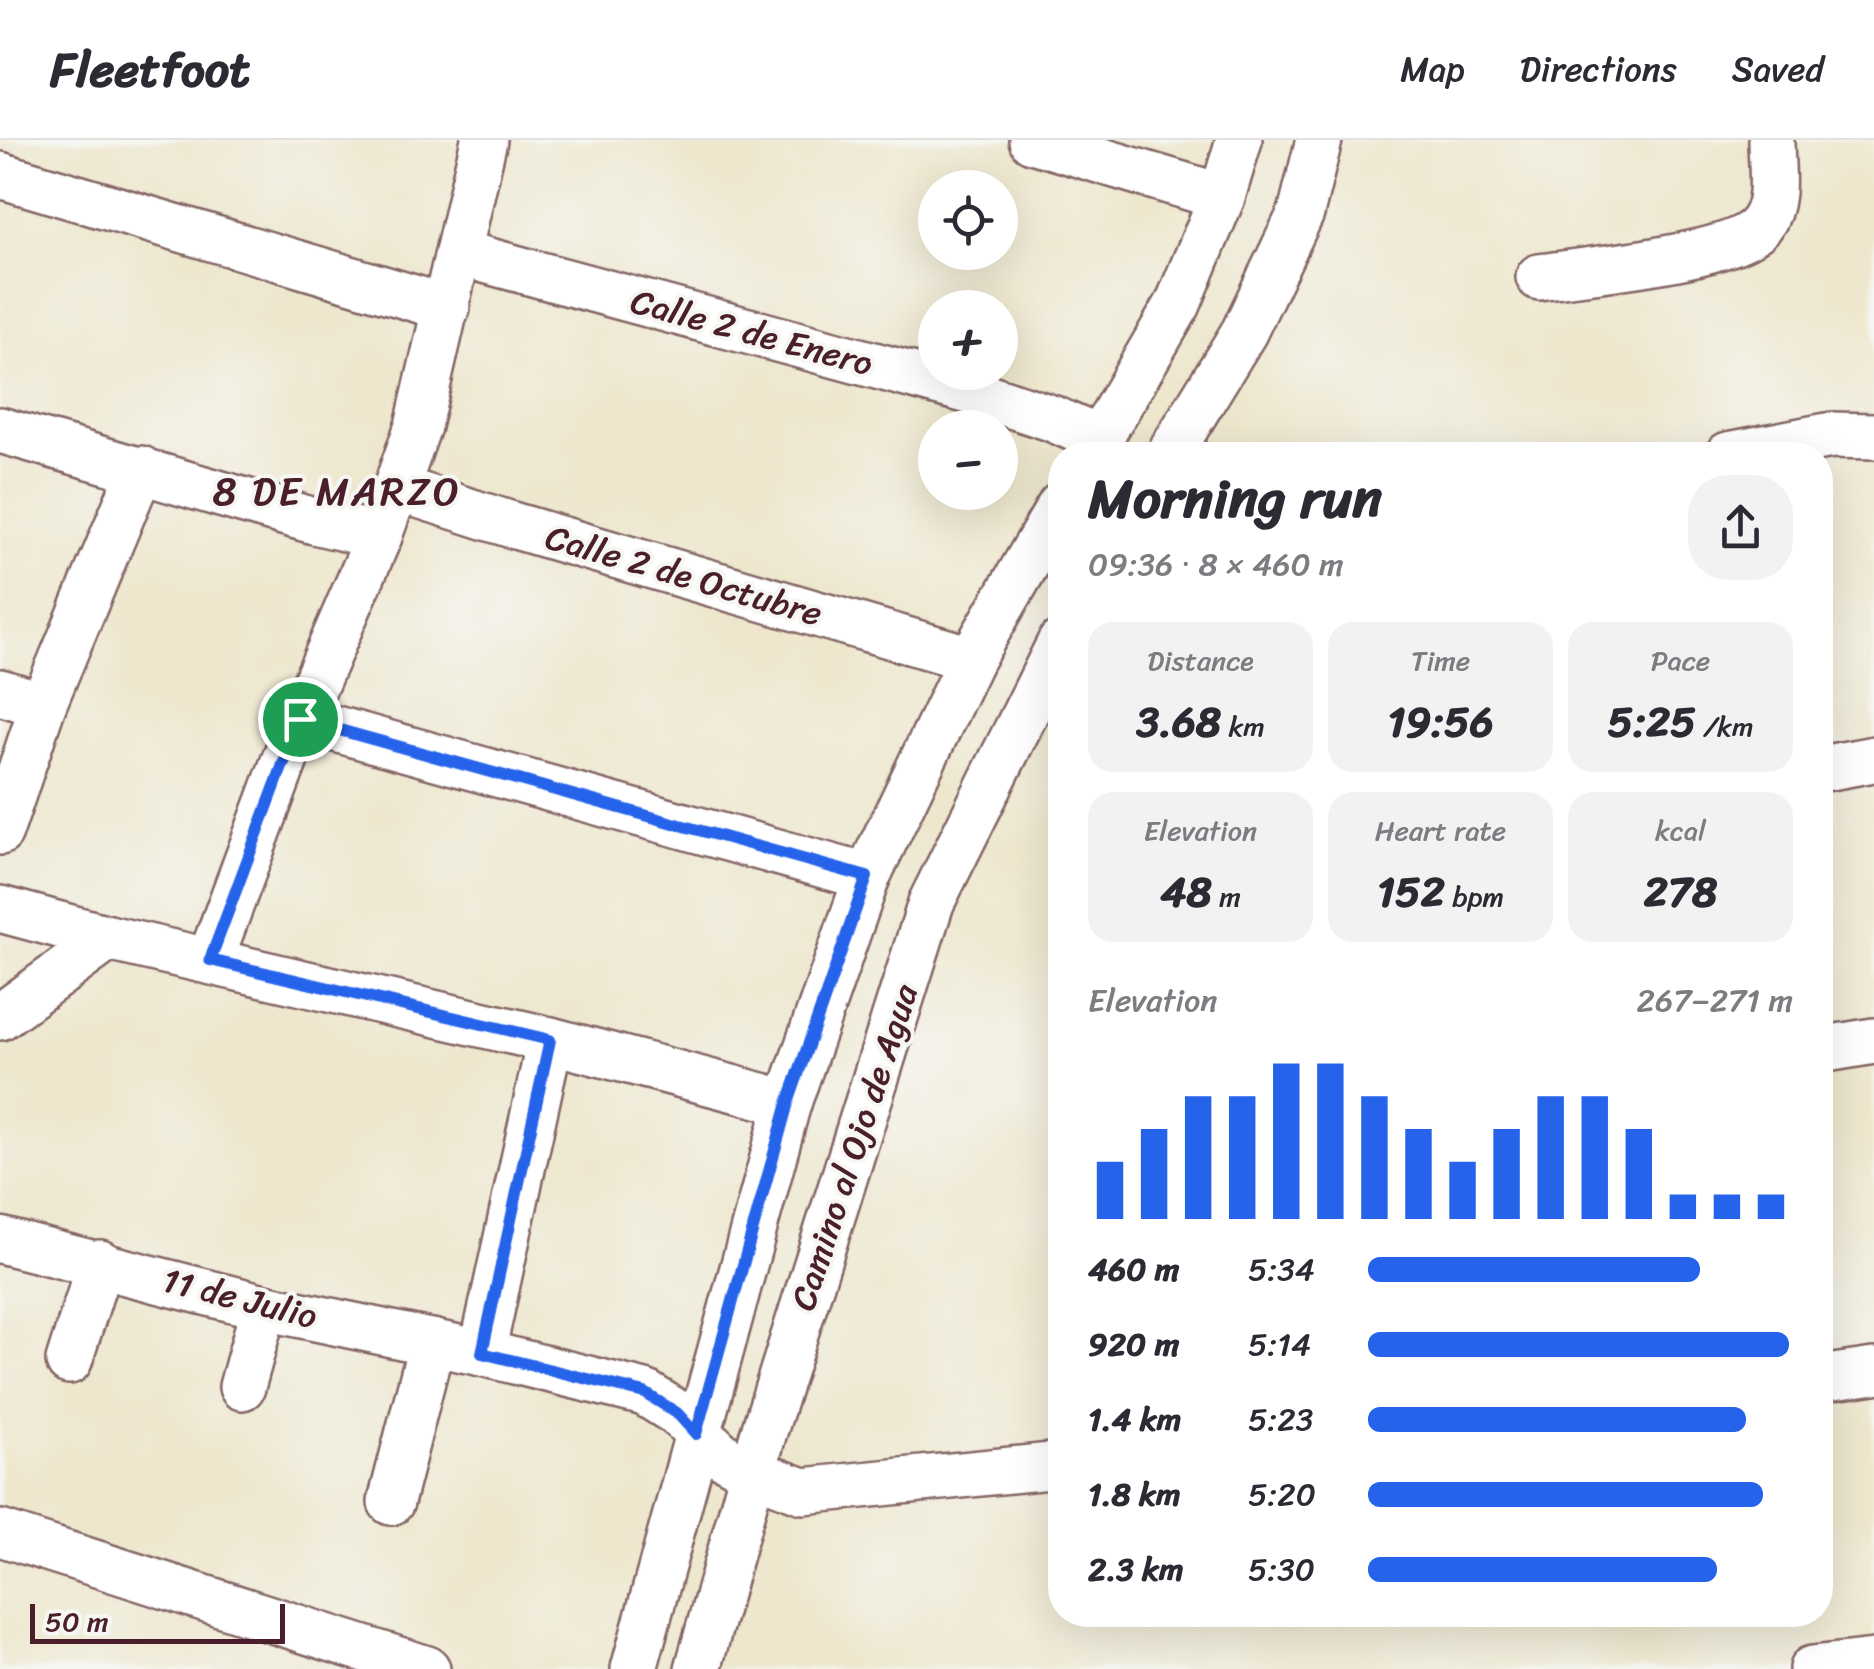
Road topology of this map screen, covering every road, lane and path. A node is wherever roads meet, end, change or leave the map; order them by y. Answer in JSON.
{"nodes":[{"id":1,"x":484,"y":140,"type":"edge"},
{"id":2,"x":1032,"y":140,"type":"edge"},
{"id":3,"x":1239,"y":140,"type":"edge"},
{"id":4,"x":1319,"y":140,"type":"edge"},
{"id":5,"x":1770,"y":140,"type":"edge"},
{"id":6,"x":0,"y":175,"type":"edge"},
{"id":7,"x":1222,"y":197,"type":"junction"},
{"id":8,"x":459,"y":253,"type":"junction"},
{"id":9,"x":1539,"y":277,"type":"dead end"},
{"id":10,"x":448,"y":308,"type":"junction"},
{"id":11,"x":0,"y":430,"type":"edge"},
{"id":12,"x":1874,"y":436,"type":"edge"},
{"id":13,"x":1087,"y":442,"type":"edge"},
{"id":14,"x":1097,"y":442,"type":"edge"},
{"id":15,"x":1177,"y":442,"type":"edge"},
{"id":16,"x":1796,"y":442,"type":"edge"},
{"id":17,"x":140,"y":469,"type":"junction"},
{"id":18,"x":397,"y":488,"type":"junction"},
{"id":19,"x":1048,"y":527,"type":"edge"},
{"id":20,"x":378,"y":536,"type":"junction"},
{"id":21,"x":971,"y":659,"type":"junction"},
{"id":22,"x":1048,"y":666,"type":"edge"},
{"id":23,"x":0,"y":692,"type":"edge"},
{"id":24,"x":43,"y":704,"type":"junction"},
{"id":25,"x":300,"y":719,"type":"junction"},
{"id":26,"x":1874,"y":760,"type":"edge"},
{"id":27,"x":1833,"y":767,"type":"edge"},
{"id":28,"x":0,"y":832,"type":"edge"},
{"id":29,"x":867,"y":877,"type":"junction"},
{"id":30,"x":0,"y":910,"type":"edge"},
{"id":31,"x":108,"y":938,"type":"junction"},
{"id":32,"x":210,"y":960,"type":"junction"},
{"id":33,"x":0,"y":1018,"type":"edge"},
{"id":34,"x":550,"y":1040,"type":"junction"},
{"id":35,"x":1874,"y":1041,"type":"edge"},
{"id":36,"x":1833,"y":1048,"type":"edge"},
{"id":37,"x":788,"y":1103,"type":"junction"},
{"id":38,"x":0,"y":1240,"type":"edge"},
{"id":39,"x":100,"y":1263,"type":"junction"},
{"id":40,"x":264,"y":1306,"type":"junction"},
{"id":41,"x":432,"y":1342,"type":"junction"},
{"id":42,"x":482,"y":1353,"type":"junction"},
{"id":43,"x":69,"y":1361,"type":"dead end"},
{"id":44,"x":1874,"y":1371,"type":"edge"},
{"id":45,"x":1833,"y":1377,"type":"edge"},
{"id":46,"x":242,"y":1387,"type":"dead end"},
{"id":47,"x":696,"y":1434,"type":"junction"},
{"id":48,"x":1048,"y":1466,"type":"edge"},
{"id":49,"x":752,"y":1472,"type":"junction"},
{"id":50,"x":391,"y":1502,"type":"dead end"},
{"id":51,"x":0,"y":1533,"type":"edge"},
{"id":52,"x":1874,"y":1662,"type":"edge"},
{"id":53,"x":427,"y":1669,"type":"edge"},
{"id":54,"x":634,"y":1669,"type":"edge"},
{"id":55,"x":698,"y":1669,"type":"edge"},
{"id":56,"x":1812,"y":1669,"type":"edge"}],
"edges":[{"from":1,"to":8,"type":"street"},
{"from":2,"to":7,"type":"street"},
{"from":3,"to":7,"type":"street"},
{"from":4,"to":15,"type":"street"},
{"from":5,"to":9,"type":"street"},
{"from":6,"to":10,"type":"street"},
{"from":7,"to":14,"type":"street"},
{"from":8,"to":10,"type":"street"},
{"from":8,"to":13,"type":"street","name":"Calle 2 de Enero"},
{"from":10,"to":18,"type":"street"},
{"from":11,"to":17,"type":"street"},
{"from":12,"to":16,"type":"street"},
{"from":17,"to":20,"type":"street"},
{"from":17,"to":24,"type":"street"},
{"from":18,"to":20,"type":"street"},
{"from":18,"to":21,"type":"street","name":"Calle 2 de Octubre"},
{"from":19,"to":21,"type":"street","name":"Camino al Ojo de Agua"},
{"from":20,"to":25,"type":"street"},
{"from":21,"to":29,"type":"street","name":"Camino al Ojo de Agua"},
{"from":22,"to":49,"type":"street","name":"Camino al Ojo de Agua"},
{"from":23,"to":24,"type":"street"},
{"from":24,"to":28,"type":"street"},
{"from":25,"to":29,"type":"street"},
{"from":25,"to":32,"type":"street"},
{"from":26,"to":27,"type":"street"},
{"from":29,"to":37,"type":"street","name":"Camino al Ojo de Agua"},
{"from":30,"to":31,"type":"street"},
{"from":31,"to":32,"type":"street"},
{"from":31,"to":33,"type":"street"},
{"from":32,"to":34,"type":"street"},
{"from":34,"to":37,"type":"street"},
{"from":34,"to":42,"type":"street"},
{"from":35,"to":36,"type":"street"},
{"from":37,"to":47,"type":"street","name":"Camino al Ojo de Agua"},
{"from":38,"to":39,"type":"street","name":"11 de Julio"},
{"from":39,"to":40,"type":"street","name":"11 de Julio"},
{"from":39,"to":43,"type":"street"},
{"from":40,"to":41,"type":"street","name":"11 de Julio"},
{"from":40,"to":46,"type":"street"},
{"from":41,"to":42,"type":"street","name":"11 de Julio"},
{"from":41,"to":50,"type":"street"},
{"from":42,"to":47,"type":"street","name":"11 de Julio"},
{"from":44,"to":45,"type":"street"},
{"from":47,"to":49,"type":"street","name":"11 de Julio"},
{"from":47,"to":54,"type":"street","name":"Camino al Ojo de Agua"},
{"from":48,"to":49,"type":"street","name":"11 de Julio"},
{"from":49,"to":55,"type":"street","name":"Camino al Ojo de Agua"},
{"from":51,"to":53,"type":"street"},
{"from":52,"to":56,"type":"street"}]}
